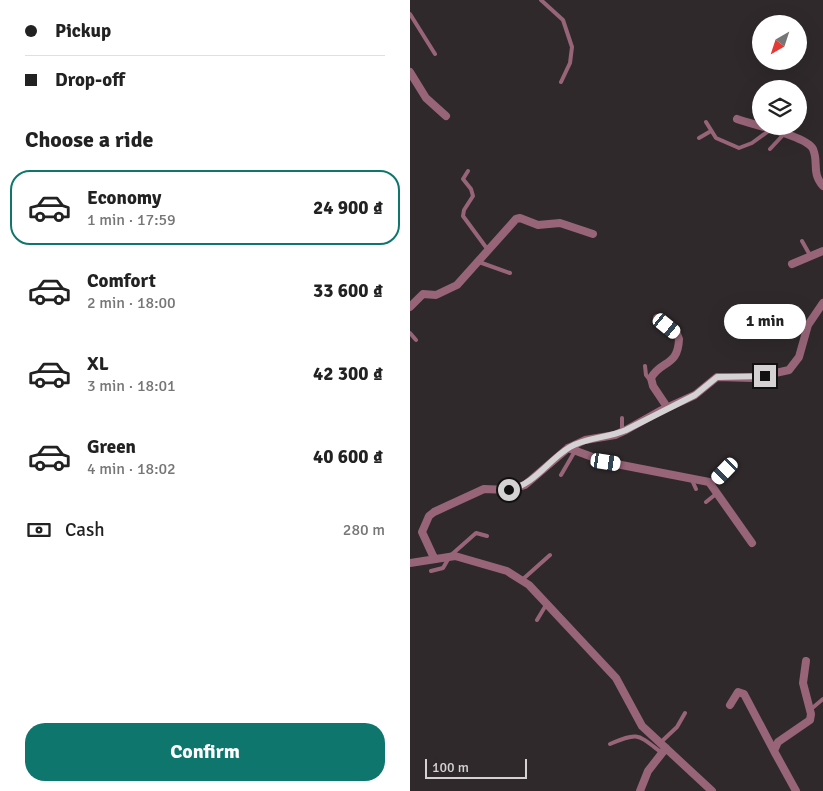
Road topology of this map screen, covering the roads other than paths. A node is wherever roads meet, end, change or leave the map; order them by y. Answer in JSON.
{"nodes":[{"id":1,"x":541,"y":0,"type":"edge"},
{"id":2,"x":410,"y":14,"type":"edge"},
{"id":3,"x":435,"y":54,"type":"dead end"},
{"id":4,"x":410,"y":72,"type":"edge"},
{"id":5,"x":561,"y":82,"type":"dead end"},
{"id":6,"x":446,"y":116,"type":"dead end"},
{"id":7,"x":738,"y":119,"type":"dead end"},
{"id":8,"x":706,"y":122,"type":"dead end"},
{"id":9,"x":752,"y":124,"type":"edge"},
{"id":10,"x":711,"y":131,"type":"junction"},
{"id":11,"x":763,"y":135,"type":"edge"},
{"id":12,"x":783,"y":135,"type":"edge"},
{"id":13,"x":787,"y":135,"type":"edge"},
{"id":14,"x":699,"y":138,"type":"dead end"},
{"id":15,"x":770,"y":149,"type":"dead end"},
{"id":16,"x":468,"y":171,"type":"dead end"},
{"id":17,"x":823,"y":186,"type":"edge"},
{"id":18,"x":593,"y":234,"type":"dead end"},
{"id":19,"x":802,"y":241,"type":"dead end"},
{"id":20,"x":489,"y":251,"type":"junction"},
{"id":21,"x":823,"y":251,"type":"edge"},
{"id":22,"x":811,"y":257,"type":"junction"},
{"id":23,"x":477,"y":262,"type":"junction"},
{"id":24,"x":792,"y":264,"type":"dead end"},
{"id":25,"x":510,"y":273,"type":"dead end"},
{"id":26,"x":823,"y":303,"type":"edge"},
{"id":27,"x":410,"y":307,"type":"edge"},
{"id":28,"x":657,"y":318,"type":"dead end"},
{"id":29,"x":410,"y":332,"type":"edge"},
{"id":30,"x":416,"y":340,"type":"dead end"},
{"id":31,"x":645,"y":366,"type":"dead end"},
{"id":32,"x":651,"y":381,"type":"junction"},
{"id":33,"x":667,"y":408,"type":"junction"},
{"id":34,"x":622,"y":418,"type":"dead end"},
{"id":35,"x":622,"y":432,"type":"junction"},
{"id":36,"x":572,"y":449,"type":"junction"},
{"id":37,"x":725,"y":471,"type":"dead end"},
{"id":38,"x":561,"y":475,"type":"dead end"},
{"id":39,"x":690,"y":478,"type":"junction"},
{"id":40,"x":712,"y":484,"type":"junction"},
{"id":41,"x":696,"y":489,"type":"dead end"},
{"id":42,"x":718,"y":492,"type":"junction"},
{"id":43,"x":706,"y":502,"type":"dead end"},
{"id":44,"x":487,"y":536,"type":"dead end"},
{"id":45,"x":752,"y":543,"type":"dead end"},
{"id":46,"x":550,"y":555,"type":"dead end"},
{"id":47,"x":450,"y":556,"type":"junction"},
{"id":48,"x":434,"y":558,"type":"junction"},
{"id":49,"x":410,"y":563,"type":"edge"},
{"id":50,"x":431,"y":571,"type":"dead end"},
{"id":51,"x":522,"y":580,"type":"junction"},
{"id":52,"x":546,"y":604,"type":"junction"},
{"id":53,"x":536,"y":620,"type":"dead end"},
{"id":54,"x":806,"y":660,"type":"dead end"},
{"id":55,"x":823,"y":698,"type":"edge"},
{"id":56,"x":730,"y":705,"type":"dead end"},
{"id":57,"x":810,"y":710,"type":"junction"},
{"id":58,"x":685,"y":713,"type":"dead end"},
{"id":59,"x":610,"y":744,"type":"dead end"},
{"id":60,"x":663,"y":748,"type":"junction"},
{"id":61,"x":774,"y":751,"type":"junction"},
{"id":62,"x":640,"y":791,"type":"edge"},
{"id":63,"x":712,"y":791,"type":"edge"},
{"id":64,"x":796,"y":791,"type":"edge"}],
"edges":[{"from":1,"to":5,"type":"lane"},
{"from":2,"to":3,"type":"lane"},
{"from":4,"to":6,"type":"street"},
{"from":7,"to":9,"type":"street"},
{"from":8,"to":10,"type":"lane"},
{"from":10,"to":11,"type":"lane"},
{"from":10,"to":14,"type":"lane"},
{"from":12,"to":15,"type":"lane"},
{"from":13,"to":17,"type":"street"},
{"from":16,"to":20,"type":"lane"},
{"from":18,"to":20,"type":"street"},
{"from":19,"to":22,"type":"lane"},
{"from":20,"to":23,"type":"street"},
{"from":21,"to":22,"type":"street"},
{"from":22,"to":24,"type":"street"},
{"from":23,"to":25,"type":"lane"},
{"from":23,"to":27,"type":"street"},
{"from":26,"to":33,"type":"street"},
{"from":28,"to":32,"type":"street"},
{"from":29,"to":30,"type":"lane"},
{"from":31,"to":32,"type":"lane"},
{"from":32,"to":33,"type":"street"},
{"from":33,"to":35,"type":"street"},
{"from":34,"to":35,"type":"lane"},
{"from":35,"to":36,"type":"street"},
{"from":36,"to":38,"type":"lane"},
{"from":36,"to":39,"type":"street"},
{"from":36,"to":48,"type":"street"},
{"from":37,"to":40,"type":"lane"},
{"from":39,"to":40,"type":"street"},
{"from":39,"to":41,"type":"lane"},
{"from":40,"to":42,"type":"street"},
{"from":42,"to":43,"type":"lane"},
{"from":42,"to":45,"type":"street"},
{"from":44,"to":47,"type":"lane"},
{"from":46,"to":51,"type":"lane"},
{"from":47,"to":48,"type":"street"},
{"from":47,"to":50,"type":"lane"},
{"from":47,"to":51,"type":"street"},
{"from":48,"to":49,"type":"street"},
{"from":51,"to":52,"type":"street"},
{"from":52,"to":53,"type":"lane"},
{"from":52,"to":60,"type":"street"},
{"from":54,"to":57,"type":"street"},
{"from":55,"to":57,"type":"lane"},
{"from":56,"to":61,"type":"street"},
{"from":57,"to":61,"type":"street"},
{"from":58,"to":60,"type":"lane"},
{"from":59,"to":60,"type":"lane"},
{"from":60,"to":62,"type":"street"},
{"from":60,"to":63,"type":"street"},
{"from":61,"to":64,"type":"street"}]}
